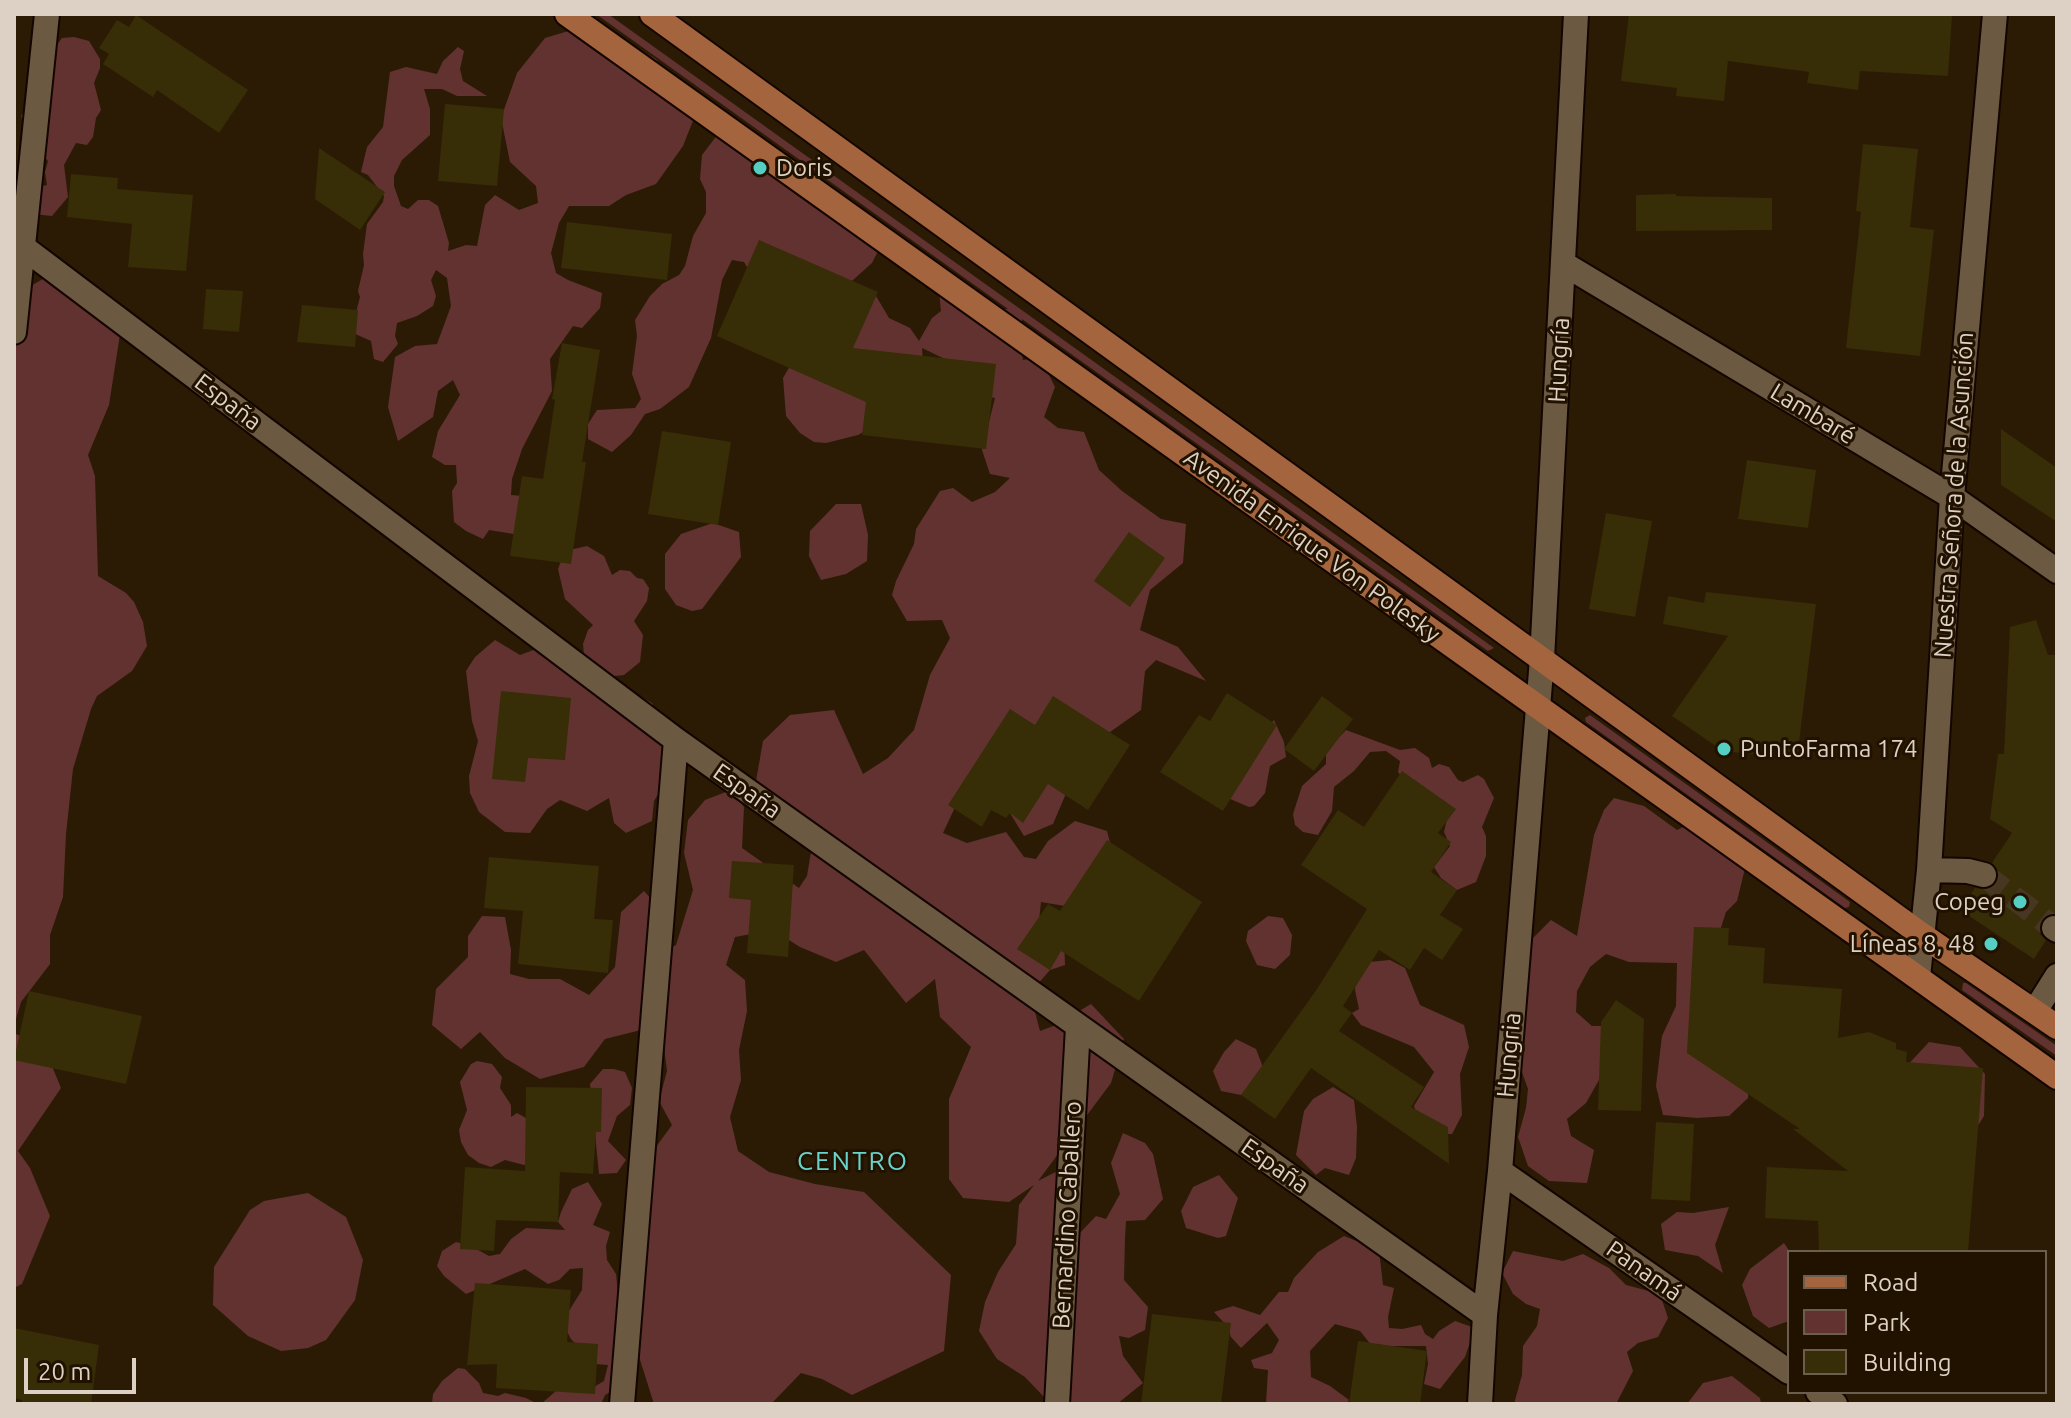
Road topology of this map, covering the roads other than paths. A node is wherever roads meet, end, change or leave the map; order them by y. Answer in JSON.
{"nodes":[{"id":1,"x":47,"y":14,"type":"edge"},
{"id":2,"x":567,"y":14,"type":"edge"},
{"id":3,"x":652,"y":14,"type":"edge"},
{"id":4,"x":1576,"y":14,"type":"edge"},
{"id":5,"x":1995,"y":14,"type":"edge"},
{"id":6,"x":23,"y":247,"type":"junction"},
{"id":7,"x":1564,"y":264,"type":"junction"},
{"id":8,"x":14,"y":332,"type":"edge"},
{"id":9,"x":1952,"y":497,"type":"junction"},
{"id":10,"x":2057,"y":571,"type":"edge"},
{"id":11,"x":1542,"y":659,"type":"junction"},
{"id":12,"x":1538,"y":707,"type":"junction"},
{"id":13,"x":676,"y":740,"type":"junction"},
{"id":14,"x":1929,"y":870,"type":"junction"},
{"id":15,"x":1984,"y":875,"type":"tunnel mouth"},
{"id":16,"x":1922,"y":935,"type":"junction"},
{"id":17,"x":2057,"y":976,"type":"edge"},
{"id":18,"x":1918,"y":977,"type":"junction"},
{"id":19,"x":2035,"y":1011,"type":"junction"},
{"id":20,"x":1078,"y":1027,"type":"junction"},
{"id":21,"x":2057,"y":1027,"type":"edge"},
{"id":22,"x":2057,"y":1077,"type":"edge"},
{"id":23,"x":1500,"y":1171,"type":"junction"},
{"id":24,"x":1485,"y":1315,"type":"junction"},
{"id":25,"x":1787,"y":1371,"type":"edge"},
{"id":26,"x":622,"y":1404,"type":"edge"},
{"id":27,"x":1057,"y":1404,"type":"edge"},
{"id":28,"x":1480,"y":1404,"type":"edge"}],
"edges":[{"from":1,"to":6,"type":"street"},
{"from":2,"to":12,"type":"main road","name":"Avenida Enrique Von Polesky"},
{"from":3,"to":11,"type":"main road","name":"Avenida Enrique Von Polesky"},
{"from":4,"to":7,"type":"street","name":"Hungría"},
{"from":5,"to":9,"type":"street","name":"Nuestra Señora de la Asunción"},
{"from":6,"to":8,"type":"street"},
{"from":6,"to":13,"type":"street","name":"España"},
{"from":7,"to":9,"type":"street","name":"Lambaré"},
{"from":7,"to":11,"type":"street","name":"Hungría"},
{"from":9,"to":10,"type":"street","name":"Lambaré"},
{"from":9,"to":14,"type":"street","name":"Nuestra Señora de la Asunción"},
{"from":11,"to":12,"type":"street","name":"Hungría"},
{"from":11,"to":16,"type":"main road","name":"Avenida Enrique Von Polesky"},
{"from":12,"to":18,"type":"main road","name":"Avenida Enrique Von Polesky"},
{"from":12,"to":23,"type":"street","name":"Hungria"},
{"from":13,"to":20,"type":"street","name":"España"},
{"from":13,"to":26,"type":"street"},
{"from":14,"to":15,"type":"street"},
{"from":14,"to":16,"type":"street","name":"Nuestra Señora de la Asunción"},
{"from":16,"to":18,"type":"street","name":"Nuestra Señora de la Asunción"},
{"from":16,"to":19,"type":"main road","name":"Avenida Enrique Von Polesky"},
{"from":17,"to":19,"type":"street"},
{"from":18,"to":22,"type":"main road","name":"Avenida Enrique Von Polesky"},
{"from":19,"to":21,"type":"main road","name":"Avenida Enrique Von Polesky"},
{"from":20,"to":24,"type":"street","name":"España"},
{"from":20,"to":27,"type":"street","name":"Bernardino Caballero"},
{"from":23,"to":24,"type":"street","name":"Hungria"},
{"from":23,"to":25,"type":"street","name":"Panamá"},
{"from":24,"to":28,"type":"street","name":"Hungria"}]}
